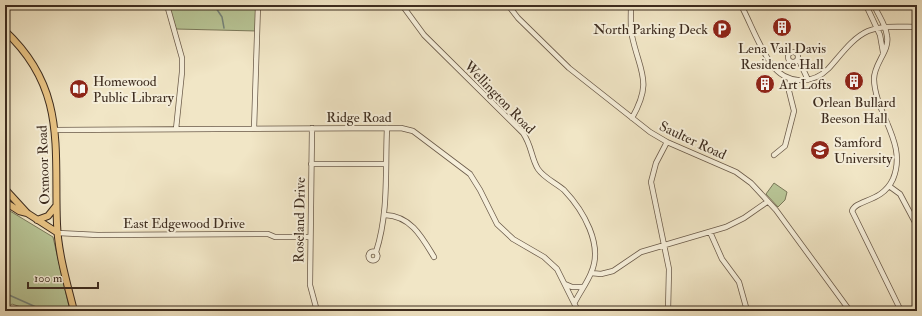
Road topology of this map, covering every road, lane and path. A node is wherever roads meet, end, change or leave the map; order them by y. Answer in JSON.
{"nodes":[{"id":1,"x":167,"y":5,"type":"edge"},
{"id":2,"x":258,"y":5,"type":"edge"},
{"id":3,"x":402,"y":5,"type":"edge"},
{"id":4,"x":508,"y":5,"type":"edge"},
{"id":5,"x":631,"y":5,"type":"edge"},
{"id":6,"x":741,"y":5,"type":"edge"},
{"id":7,"x":866,"y":5,"type":"edge"},
{"id":8,"x":874,"y":5,"type":"edge"},
{"id":9,"x":917,"y":27,"type":"edge"},
{"id":10,"x":885,"y":28,"type":"junction"},
{"id":11,"x":878,"y":29,"type":"junction"},
{"id":12,"x":5,"y":31,"type":"edge"},
{"id":13,"x":883,"y":52,"type":"junction"},
{"id":14,"x":798,"y":57,"type":"junction"},
{"id":15,"x":792,"y":62,"type":"junction"},
{"id":16,"x":801,"y":67,"type":"junction"},
{"id":17,"x":790,"y":79,"type":"junction"},
{"id":18,"x":808,"y":80,"type":"junction"},
{"id":19,"x":632,"y":118,"type":"junction"},
{"id":20,"x":312,"y":128,"type":"junction"},
{"id":21,"x":387,"y":128,"type":"junction"},
{"id":22,"x":176,"y":129,"type":"junction"},
{"id":23,"x":254,"y":129,"type":"junction"},
{"id":24,"x":55,"y":130,"type":"junction"},
{"id":25,"x":667,"y":142,"type":"junction"},
{"id":26,"x":774,"y":155,"type":"dead end"},
{"id":27,"x":311,"y":164,"type":"junction"},
{"id":28,"x":385,"y":164,"type":"junction"},
{"id":29,"x":889,"y":186,"type":"junction"},
{"id":30,"x":5,"y":189,"type":"edge"},
{"id":31,"x":5,"y":202,"type":"edge"},
{"id":32,"x":767,"y":202,"type":"junction"},
{"id":33,"x":57,"y":205,"type":"junction"},
{"id":34,"x":27,"y":213,"type":"junction"},
{"id":35,"x":385,"y":215,"type":"junction"},
{"id":36,"x":37,"y":220,"type":"junction"},
{"id":37,"x":917,"y":226,"type":"edge"},
{"id":38,"x":710,"y":232,"type":"junction"},
{"id":39,"x":58,"y":233,"type":"junction"},
{"id":40,"x":310,"y":237,"type":"junction"},
{"id":41,"x":665,"y":244,"type":"junction"},
{"id":42,"x":376,"y":252,"type":"dead end"},
{"id":43,"x":434,"y":257,"type":"dead end"},
{"id":44,"x":591,"y":273,"type":"junction"},
{"id":45,"x":564,"y":284,"type":"junction"},
{"id":46,"x":582,"y":287,"type":"junction"},
{"id":47,"x":575,"y":302,"type":"junction"},
{"id":48,"x":74,"y":311,"type":"edge"},
{"id":49,"x":95,"y":311,"type":"edge"},
{"id":50,"x":108,"y":311,"type":"edge"},
{"id":51,"x":317,"y":311,"type":"edge"},
{"id":52,"x":578,"y":311,"type":"edge"},
{"id":53,"x":668,"y":311,"type":"edge"},
{"id":54,"x":749,"y":311,"type":"edge"},
{"id":55,"x":850,"y":311,"type":"edge"},
{"id":56,"x":901,"y":311,"type":"edge"}],
"edges":[{"from":1,"to":22,"type":"street"},
{"from":2,"to":23,"type":"street"},
{"from":3,"to":44,"type":"street","name":"Wellington Road"},
{"from":4,"to":19,"type":"street","name":"Saulter Road"},
{"from":5,"to":19,"type":"street"},
{"from":6,"to":17,"type":"street"},
{"from":7,"to":11,"type":"street"},
{"from":8,"to":10,"type":"street"},
{"from":9,"to":10,"type":"street"},
{"from":10,"to":11,"type":"street"},
{"from":10,"to":13,"type":"street"},
{"from":11,"to":13,"type":"street"},
{"from":11,"to":18,"type":"street"},
{"from":12,"to":24,"type":"main road","name":"Oxmoor Road"},
{"from":13,"to":29,"type":"street"},
{"from":14,"to":15,"type":"street"},
{"from":14,"to":15,"type":"street"},
{"from":14,"to":16,"type":"street"},
{"from":15,"to":16,"type":"street"},
{"from":16,"to":18,"type":"street"},
{"from":17,"to":18,"type":"street"},
{"from":17,"to":26,"type":"street"},
{"from":19,"to":25,"type":"street","name":"Saulter Road"},
{"from":20,"to":21,"type":"street","name":"Ridge Road"},
{"from":20,"to":23,"type":"street","name":"Ridge Road"},
{"from":20,"to":27,"type":"street","name":"Roseland Drive"},
{"from":21,"to":28,"type":"street"},
{"from":21,"to":45,"type":"street","name":"Ridge Road"},
{"from":22,"to":23,"type":"street","name":"Ridge Road"},
{"from":22,"to":24,"type":"street","name":"Ridge Road"},
{"from":24,"to":33,"type":"main road","name":"Oxmoor Road"},
{"from":25,"to":32,"type":"street","name":"Saulter Road"},
{"from":25,"to":41,"type":"street"},
{"from":27,"to":28,"type":"street"},
{"from":27,"to":40,"type":"street","name":"Roseland Drive"},
{"from":28,"to":35,"type":"street"},
{"from":29,"to":37,"type":"street"},
{"from":29,"to":56,"type":"street"},
{"from":30,"to":34,"type":"main road"},
{"from":31,"to":34,"type":"main road"},
{"from":32,"to":38,"type":"street"},
{"from":32,"to":55,"type":"street","name":"Saulter Road"},
{"from":33,"to":36,"type":"main road"},
{"from":33,"to":39,"type":"main road","name":"Oxmoor Road"},
{"from":34,"to":36,"type":"main road"},
{"from":35,"to":42,"type":"street"},
{"from":35,"to":43,"type":"street"},
{"from":36,"to":39,"type":"main road"},
{"from":38,"to":41,"type":"street"},
{"from":38,"to":54,"type":"street"},
{"from":39,"to":40,"type":"street","name":"East Edgewood Drive"},
{"from":39,"to":48,"type":"main road","name":"Oxmoor Road"},
{"from":40,"to":51,"type":"street","name":"Roseland Drive"},
{"from":41,"to":44,"type":"street"},
{"from":41,"to":53,"type":"street"},
{"from":44,"to":46,"type":"street"},
{"from":45,"to":46,"type":"street"},
{"from":45,"to":47,"type":"street","name":"Ridge Road"},
{"from":46,"to":47,"type":"street"},
{"from":47,"to":52,"type":"street","name":"Ridge Road"},
{"from":49,"to":50,"type":"street"}]}
